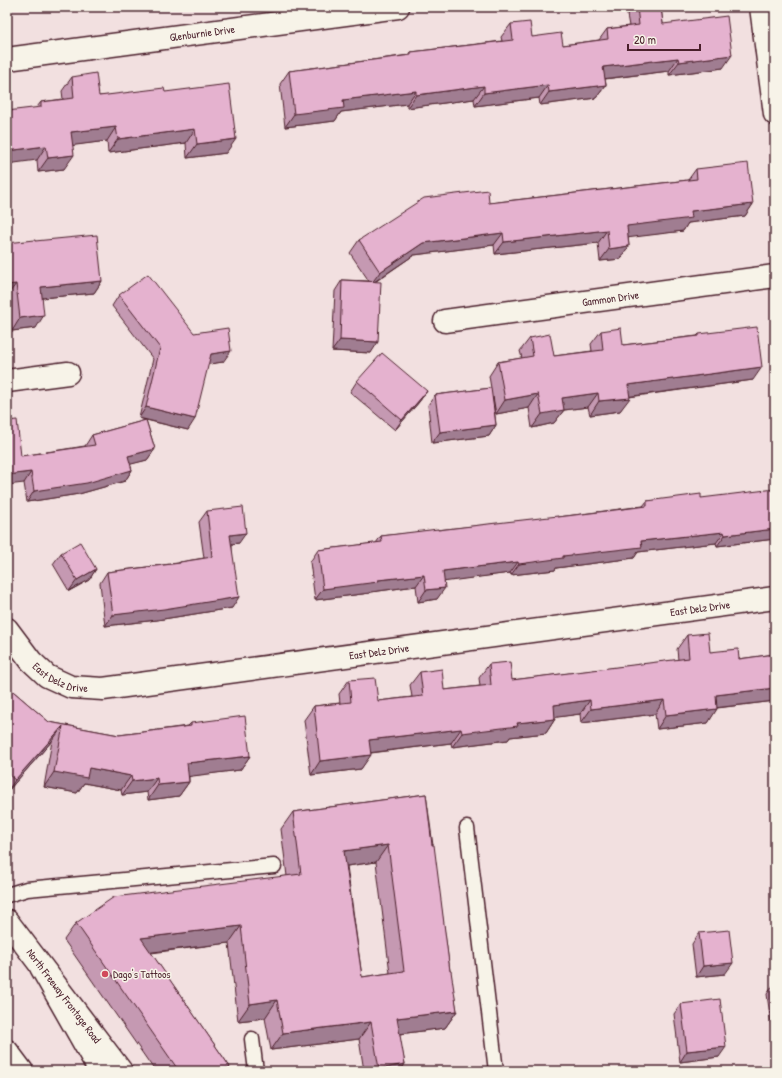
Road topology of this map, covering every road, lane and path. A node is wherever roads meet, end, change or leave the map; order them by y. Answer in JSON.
{"nodes":[{"id":1,"x":398,"y":7,"type":"edge"},
{"id":2,"x":761,"y":7,"type":"edge"},
{"id":3,"x":7,"y":59,"type":"edge"},
{"id":4,"x":775,"y":114,"type":"edge"},
{"id":5,"x":775,"y":276,"type":"edge"},
{"id":6,"x":445,"y":321,"type":"dead end"},
{"id":7,"x":68,"y":373,"type":"dead end"},
{"id":8,"x":7,"y":381,"type":"edge"},
{"id":9,"x":775,"y":598,"type":"edge"},
{"id":10,"x":7,"y":629,"type":"edge"},
{"id":11,"x":467,"y":828,"type":"dead end"},
{"id":12,"x":274,"y":866,"type":"dead end"},
{"id":13,"x":7,"y":894,"type":"edge"},
{"id":14,"x":7,"y":921,"type":"edge"},
{"id":15,"x":41,"y":967,"type":"junction"},
{"id":16,"x":252,"y":1039,"type":"dead end"},
{"id":17,"x":7,"y":1051,"type":"edge"},
{"id":18,"x":22,"y":1071,"type":"edge"},
{"id":19,"x":100,"y":1071,"type":"edge"},
{"id":20,"x":121,"y":1071,"type":"edge"},
{"id":21,"x":256,"y":1071,"type":"edge"},
{"id":22,"x":496,"y":1071,"type":"edge"}],
"edges":[{"from":1,"to":3,"type":"main road","name":"Glenburnie Drive"},
{"from":2,"to":4,"type":"main road"},
{"from":5,"to":6,"type":"main road","name":"Gammon Drive"},
{"from":7,"to":8,"type":"main road"},
{"from":9,"to":10,"type":"main road","name":"East Delz Drive"},
{"from":11,"to":22,"type":"lane"},
{"from":12,"to":13,"type":"lane"},
{"from":14,"to":15,"type":"main road","name":"North Freeway Frontage Road"},
{"from":15,"to":19,"type":"main road"},
{"from":15,"to":20,"type":"main road","name":"North Freeway Frontage Road"},
{"from":16,"to":21,"type":"lane"},
{"from":17,"to":18,"type":"main road"}]}
